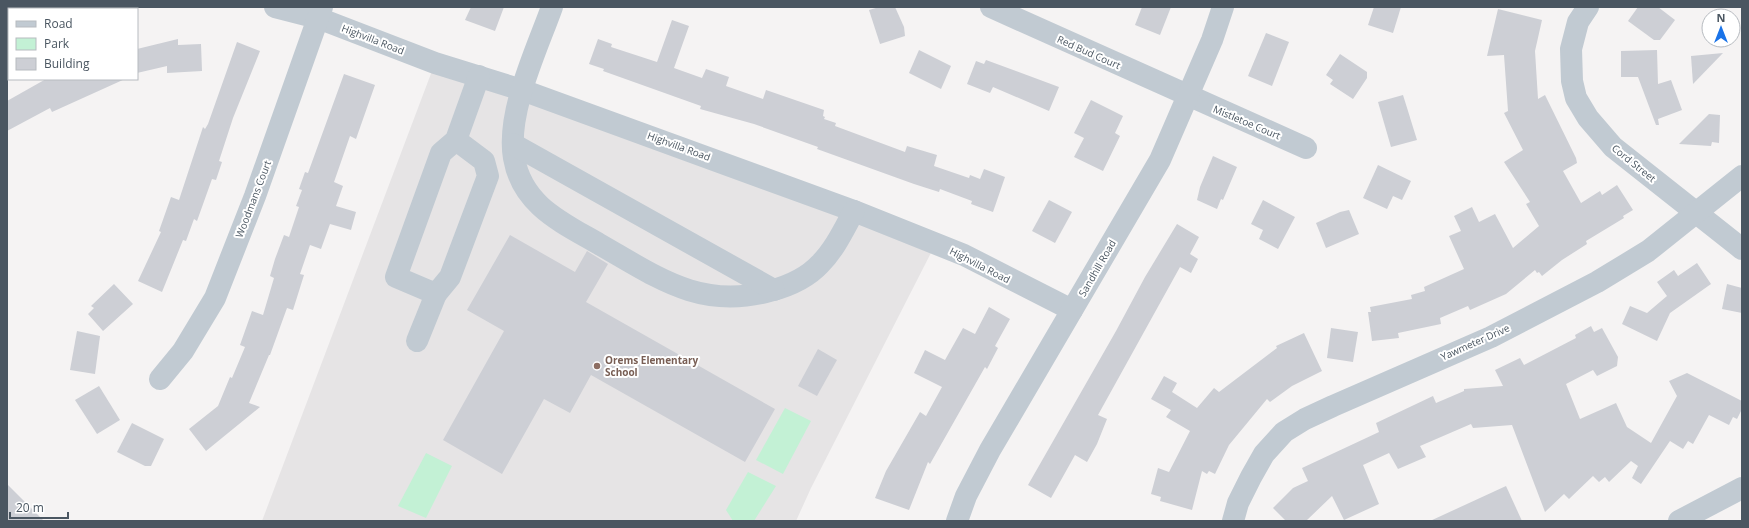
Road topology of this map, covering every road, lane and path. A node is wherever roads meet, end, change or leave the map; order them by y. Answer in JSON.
{"nodes":[{"id":1,"x":275,"y":7,"type":"edge"},
{"id":2,"x":552,"y":7,"type":"edge"},
{"id":3,"x":991,"y":7,"type":"edge"},
{"id":4,"x":1223,"y":7,"type":"edge"},
{"id":5,"x":1588,"y":7,"type":"edge"},
{"id":6,"x":320,"y":12,"type":"edge"},
{"id":7,"x":479,"y":76,"type":"junction"},
{"id":8,"x":522,"y":90,"type":"junction"},
{"id":9,"x":1188,"y":96,"type":"junction"},
{"id":10,"x":456,"y":140,"type":"junction"},
{"id":11,"x":513,"y":144,"type":"junction"},
{"id":12,"x":1306,"y":148,"type":"dead end"},
{"id":13,"x":1742,"y":176,"type":"edge"},
{"id":14,"x":854,"y":211,"type":"junction"},
{"id":15,"x":1696,"y":213,"type":"junction"},
{"id":16,"x":1742,"y":249,"type":"edge"},
{"id":17,"x":774,"y":290,"type":"junction"},
{"id":18,"x":436,"y":294,"type":"junction"},
{"id":19,"x":1072,"y":310,"type":"junction"},
{"id":20,"x":417,"y":341,"type":"dead end"},
{"id":21,"x":160,"y":379,"type":"dead end"},
{"id":22,"x":1742,"y":488,"type":"edge"},
{"id":23,"x":957,"y":521,"type":"edge"},
{"id":24,"x":1233,"y":521,"type":"edge"},
{"id":25,"x":1679,"y":521,"type":"edge"}],
"edges":[{"from":1,"to":6,"type":"street","name":"Highvilla Road"},
{"from":2,"to":8,"type":"street"},
{"from":3,"to":9,"type":"street","name":"Red Bud Court"},
{"from":4,"to":9,"type":"street","name":"Sandhill Road"},
{"from":5,"to":15,"type":"street","name":"Cord Street"},
{"from":6,"to":7,"type":"street","name":"Highvilla Road"},
{"from":6,"to":21,"type":"street","name":"Woodmans Court"},
{"from":7,"to":8,"type":"street","name":"Highvilla Road"},
{"from":7,"to":10,"type":"street"},
{"from":8,"to":11,"type":"street"},
{"from":8,"to":14,"type":"street","name":"Highvilla Road"},
{"from":9,"to":12,"type":"street","name":"Mistletoe Court"},
{"from":9,"to":19,"type":"street","name":"Sandhill Road"},
{"from":10,"to":18,"type":"street"},
{"from":10,"to":18,"type":"street"},
{"from":11,"to":17,"type":"street"},
{"from":11,"to":17,"type":"street"},
{"from":13,"to":15,"type":"street","name":"Yawmeter Drive"},
{"from":14,"to":17,"type":"street"},
{"from":14,"to":19,"type":"street","name":"Highvilla Road"},
{"from":15,"to":16,"type":"street","name":"Cord Street"},
{"from":15,"to":24,"type":"street","name":"Yawmeter Drive"},
{"from":18,"to":20,"type":"street"},
{"from":19,"to":23,"type":"street","name":"Sandhill Road"},
{"from":22,"to":25,"type":"street"}]}
